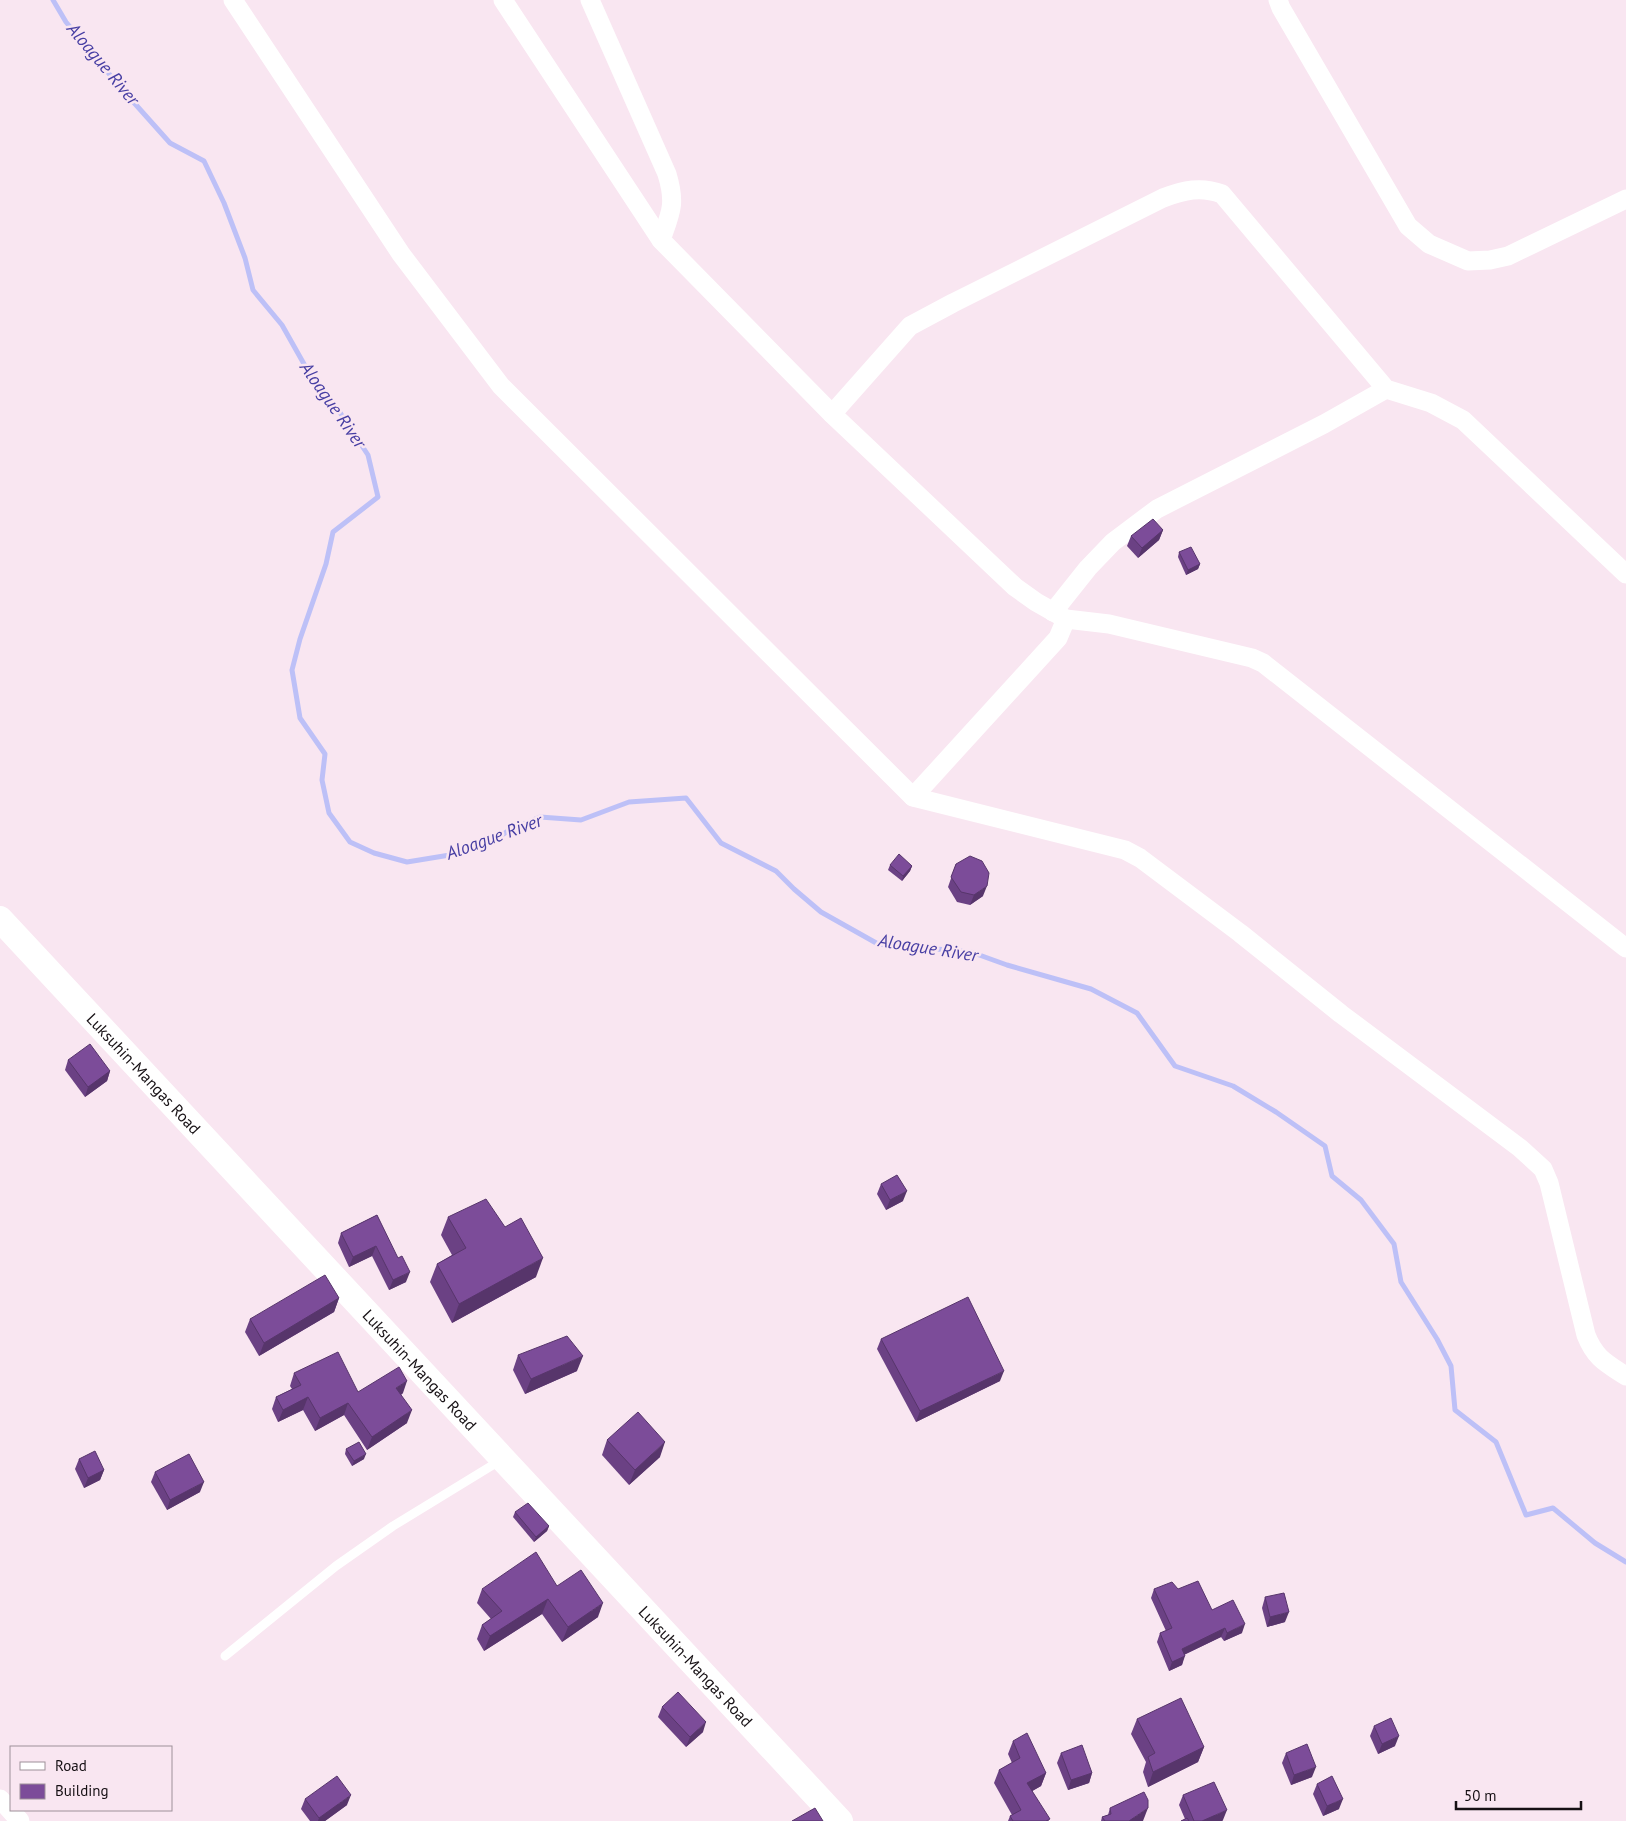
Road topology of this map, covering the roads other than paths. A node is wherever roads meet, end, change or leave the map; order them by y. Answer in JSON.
{"nodes":[{"id":1,"x":232,"y":0,"type":"edge"},
{"id":2,"x":503,"y":0,"type":"edge"},
{"id":3,"x":590,"y":0,"type":"edge"},
{"id":4,"x":1278,"y":0,"type":"edge"},
{"id":5,"x":1626,"y":199,"type":"edge"},
{"id":6,"x":661,"y":240,"type":"junction"},
{"id":7,"x":1386,"y":389,"type":"junction"},
{"id":8,"x":832,"y":414,"type":"junction"},
{"id":9,"x":1626,"y":574,"type":"edge"},
{"id":10,"x":1060,"y":616,"type":"junction"},
{"id":11,"x":913,"y":797,"type":"junction"},
{"id":12,"x":0,"y":919,"type":"edge"},
{"id":13,"x":1626,"y":948,"type":"edge"},
{"id":14,"x":1626,"y":1376,"type":"edge"},
{"id":15,"x":503,"y":1459,"type":"junction"},
{"id":16,"x":225,"y":1656,"type":"dead end"},
{"id":17,"x":0,"y":1799,"type":"edge"},
{"id":18,"x":10,"y":1810,"type":"edge"},
{"id":19,"x":11,"y":1811,"type":"edge"},
{"id":20,"x":20,"y":1821,"type":"edge"},
{"id":21,"x":840,"y":1821,"type":"edge"}],
"edges":[{"from":1,"to":11,"type":"street"},
{"from":2,"to":6,"type":"street"},
{"from":3,"to":6,"type":"street"},
{"from":4,"to":5,"type":"street"},
{"from":6,"to":8,"type":"street"},
{"from":7,"to":8,"type":"street"},
{"from":7,"to":9,"type":"street"},
{"from":7,"to":10,"type":"street"},
{"from":8,"to":10,"type":"street"},
{"from":10,"to":11,"type":"street"},
{"from":10,"to":13,"type":"street"},
{"from":11,"to":14,"type":"street"},
{"from":12,"to":15,"type":"main road","name":"Luksuhin-Mangas Road"},
{"from":15,"to":16,"type":"lane"},
{"from":15,"to":21,"type":"main road","name":"Luksuhin-Mangas Road"},
{"from":17,"to":18,"type":"street"},
{"from":19,"to":20,"type":"street"}]}
